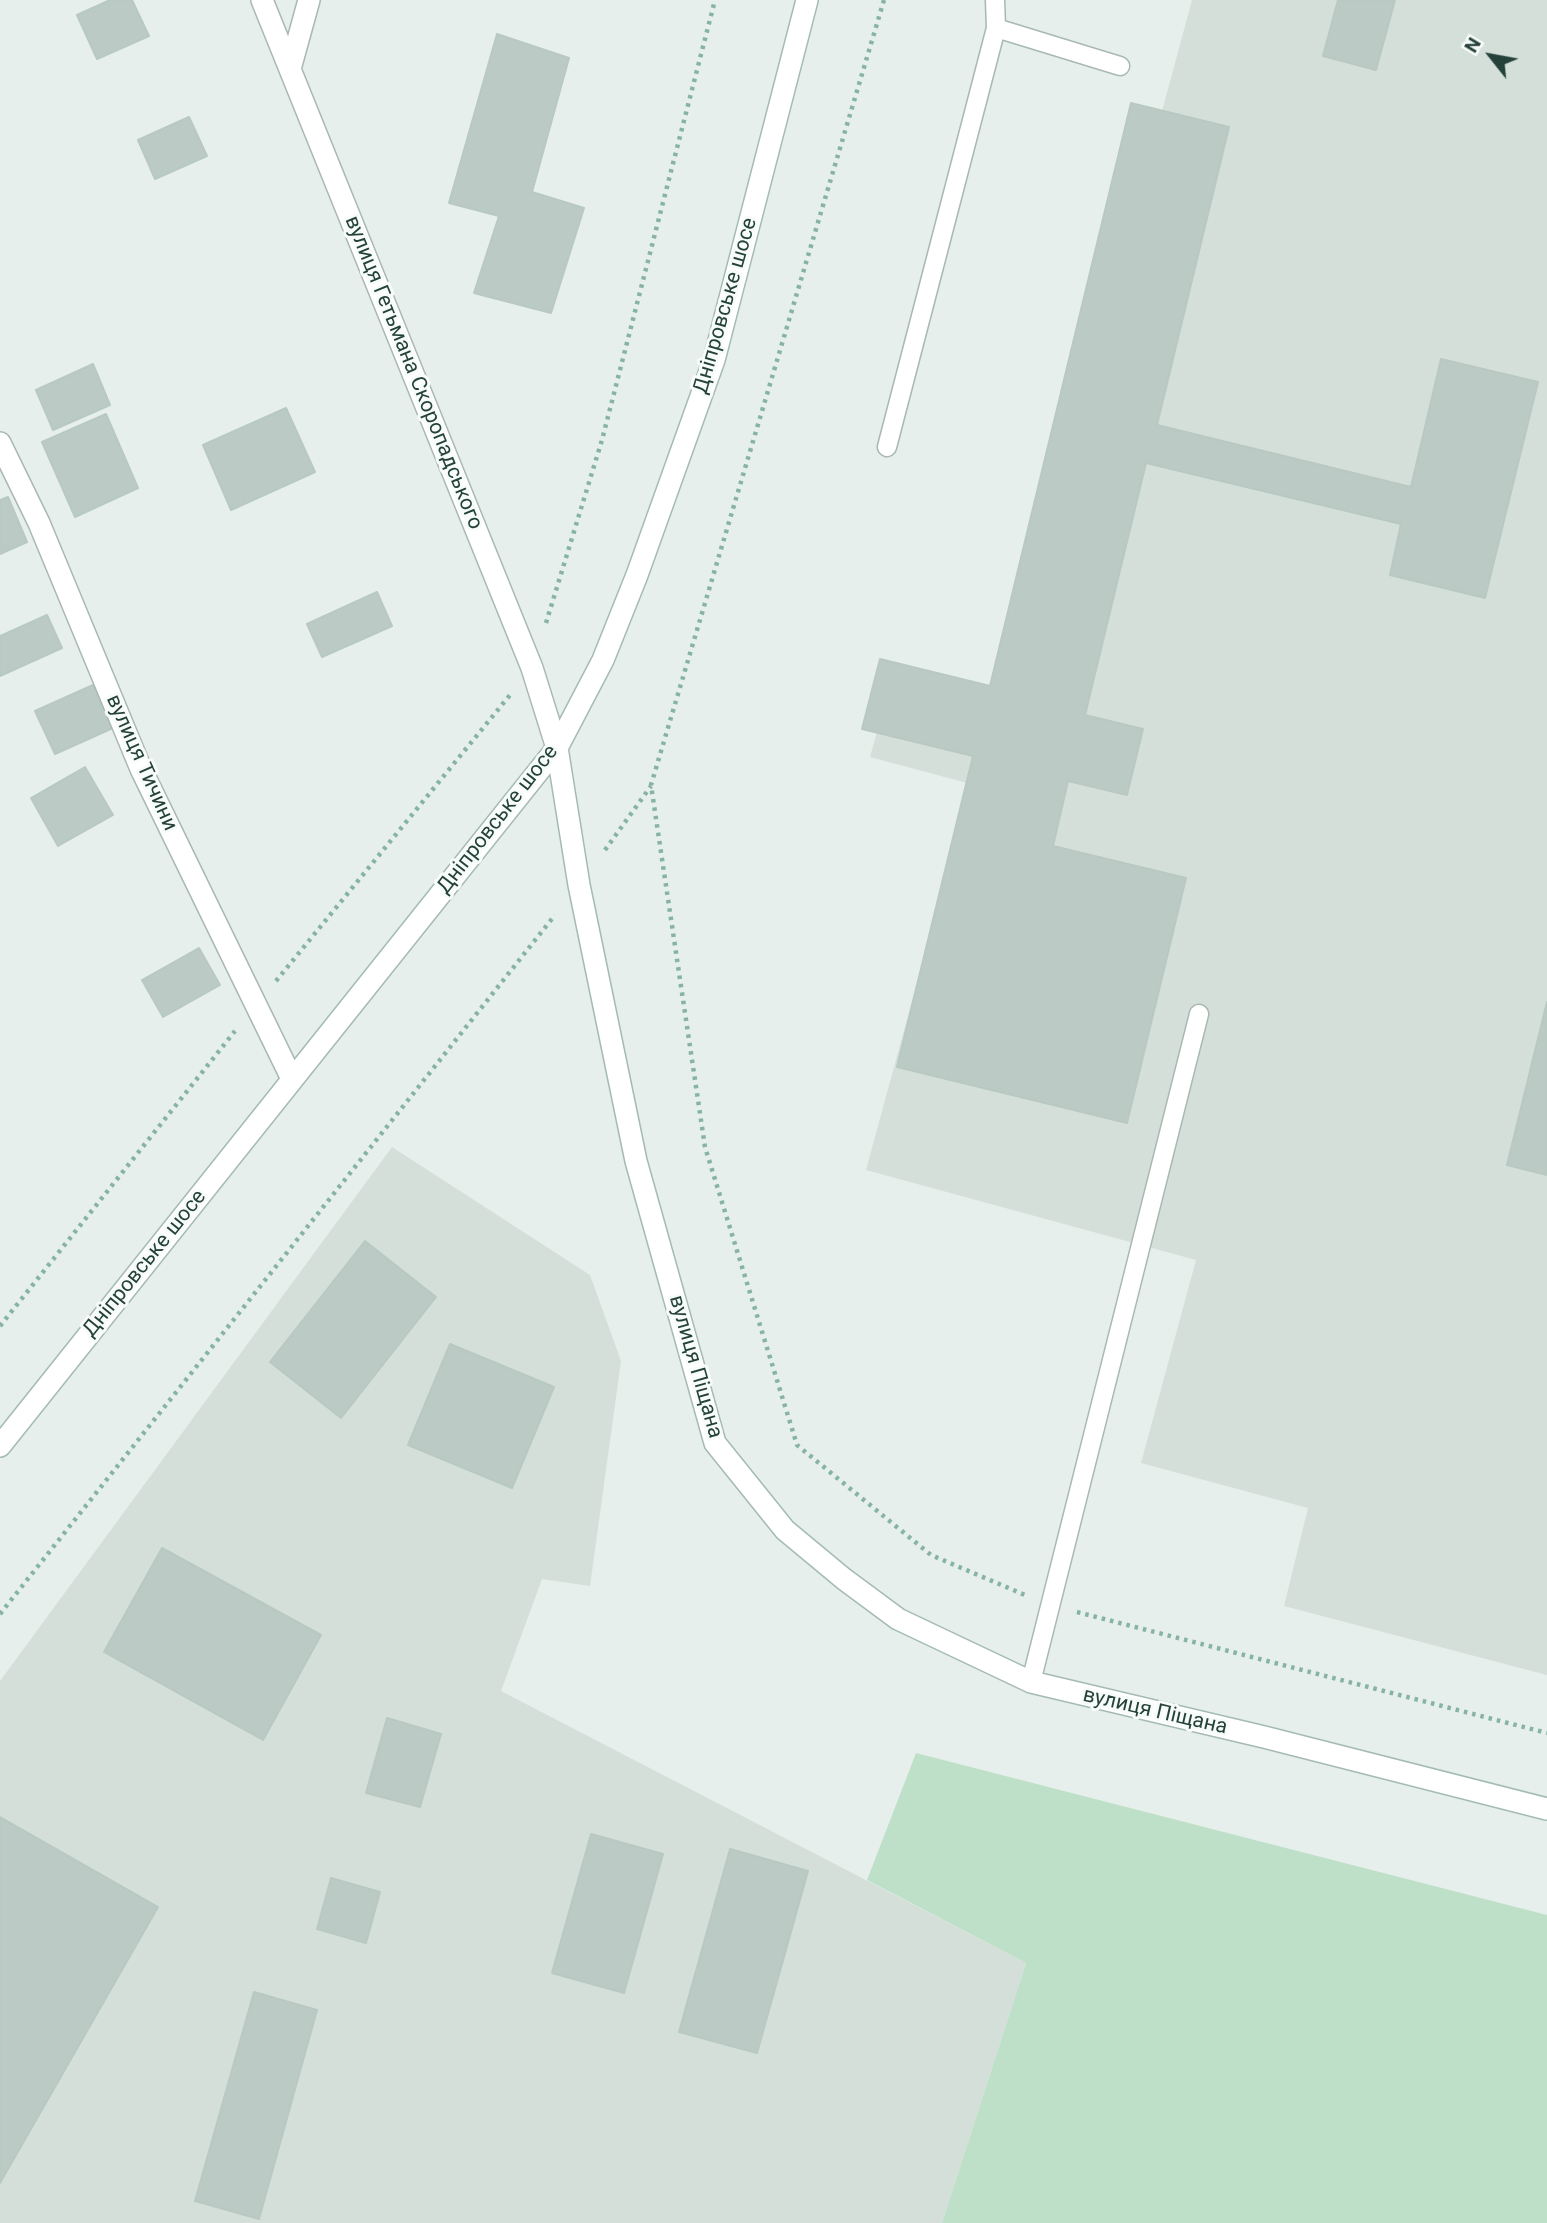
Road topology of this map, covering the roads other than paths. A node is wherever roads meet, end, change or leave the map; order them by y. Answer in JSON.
{"nodes":[{"id":1,"x":262,"y":0,"type":"edge"},
{"id":2,"x":309,"y":0,"type":"edge"},
{"id":3,"x":807,"y":0,"type":"edge"},
{"id":4,"x":995,"y":0,"type":"edge"},
{"id":5,"x":996,"y":28,"type":"junction"},
{"id":6,"x":1120,"y":66,"type":"dead end"},
{"id":7,"x":290,"y":69,"type":"junction"},
{"id":8,"x":0,"y":443,"type":"edge"},
{"id":9,"x":887,"y":447,"type":"dead end"},
{"id":10,"x":556,"y":748,"type":"junction"},
{"id":11,"x":1199,"y":1014,"type":"dead end"},
{"id":12,"x":292,"y":1079,"type":"junction"},
{"id":13,"x":0,"y":1446,"type":"edge"},
{"id":14,"x":1031,"y":1682,"type":"junction"},
{"id":15,"x":1547,"y":1809,"type":"edge"}],
"edges":[{"from":1,"to":7,"type":"street","name":"вулиця Гетьмана Скоропадського"},
{"from":2,"to":7,"type":"street"},
{"from":3,"to":10,"type":"street","name":"Дніпровське шосе"},
{"from":4,"to":5,"type":"lane"},
{"from":5,"to":6,"type":"lane"},
{"from":5,"to":9,"type":"lane"},
{"from":7,"to":10,"type":"street","name":"вулиця Гетьмана Скоропадського"},
{"from":8,"to":12,"type":"street","name":"вулиця Тичини"},
{"from":10,"to":12,"type":"street","name":"Дніпровське шосе"},
{"from":10,"to":14,"type":"street","name":"вулиця Піщана"},
{"from":11,"to":14,"type":"lane"},
{"from":12,"to":13,"type":"street","name":"Дніпровське шосе"},
{"from":14,"to":15,"type":"street","name":"вулиця Піщана"}]}
